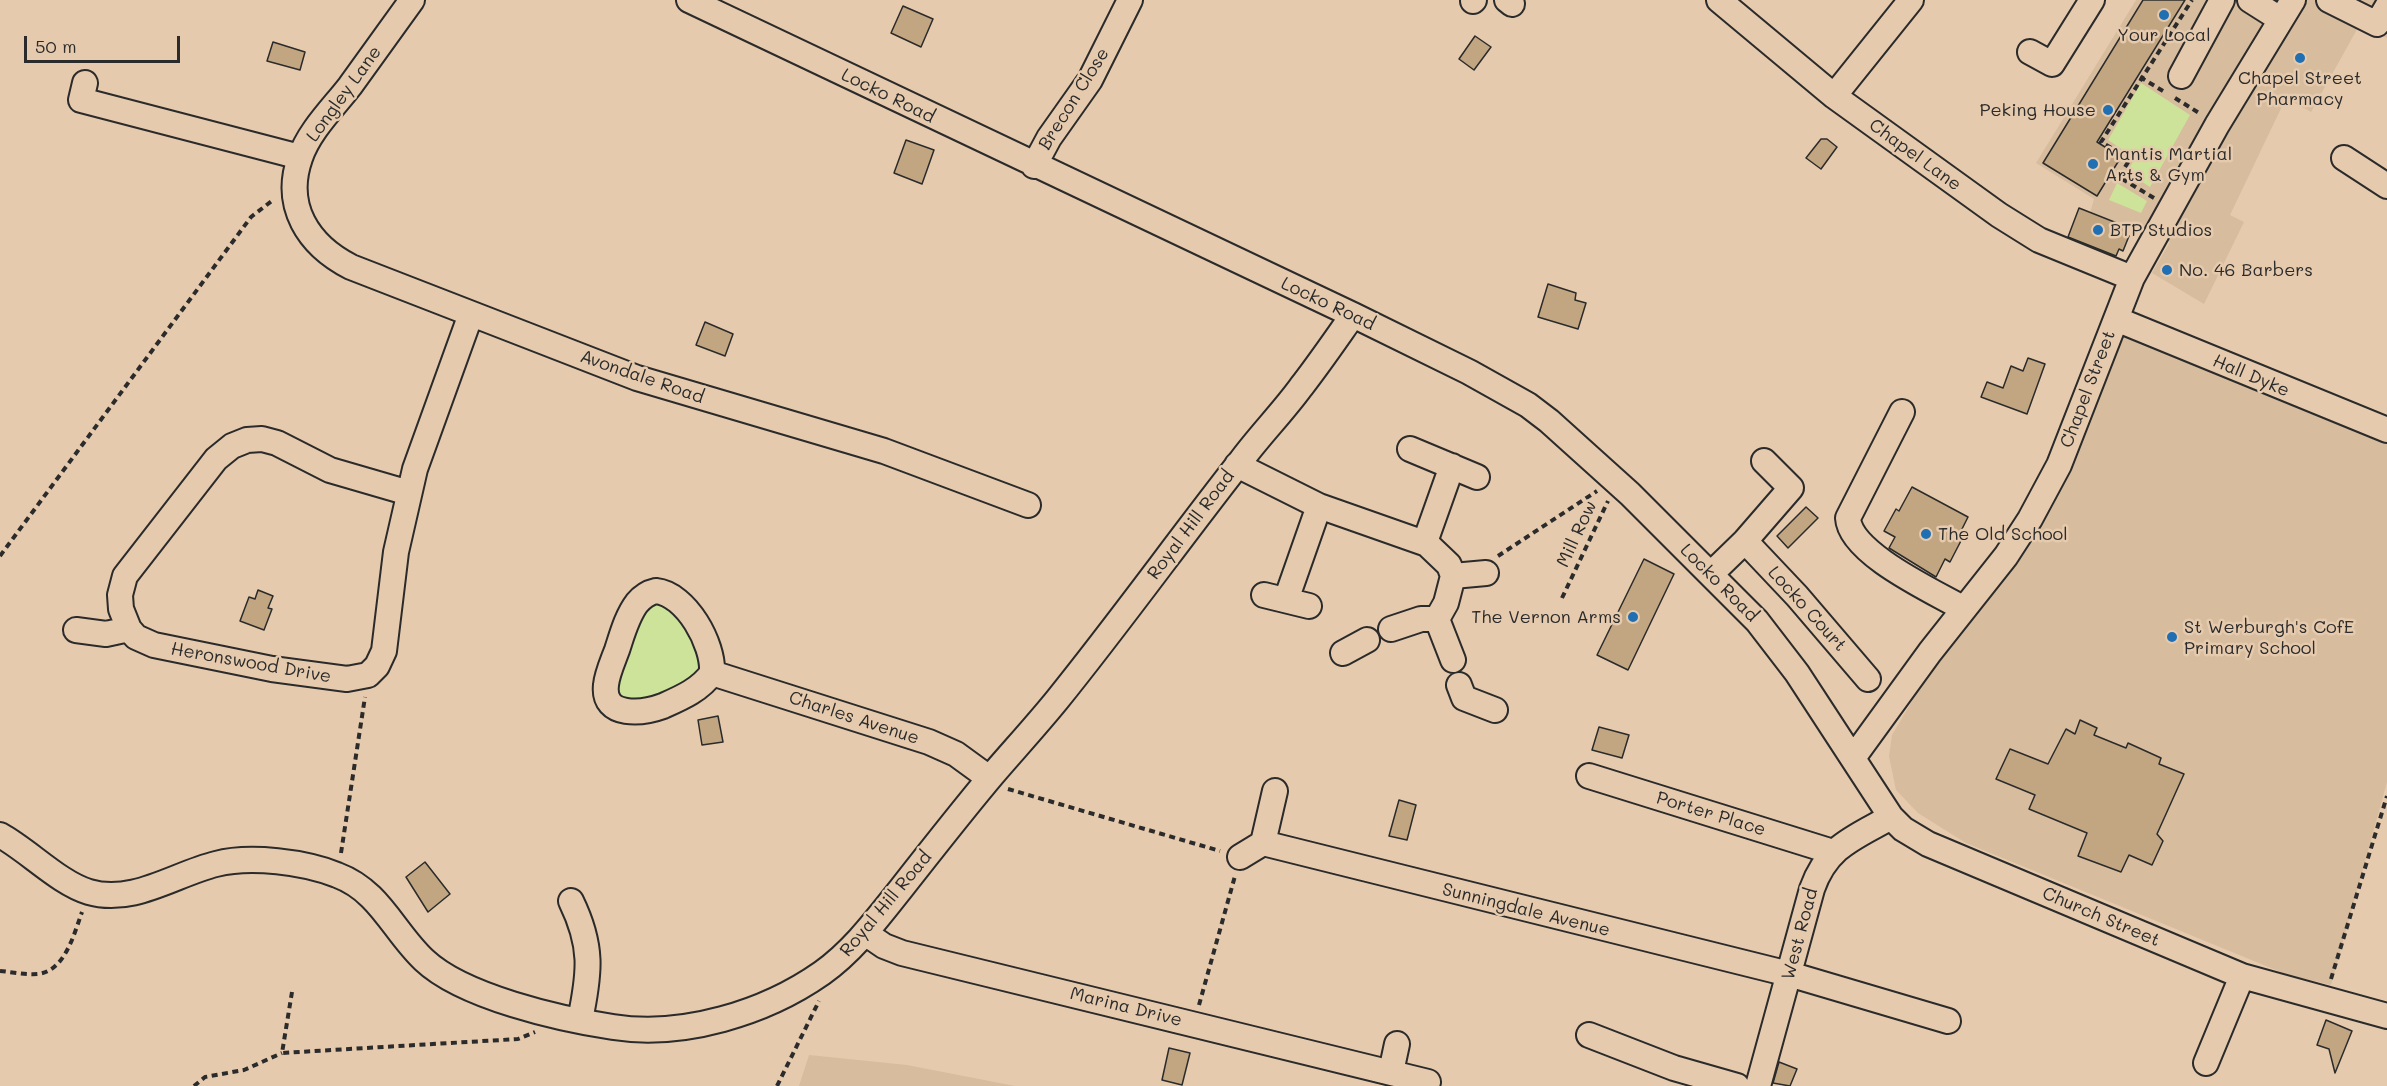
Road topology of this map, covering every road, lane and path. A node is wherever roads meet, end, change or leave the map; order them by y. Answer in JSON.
{"nodes":[{"id":1,"x":412,"y":0,"type":"edge"},
{"id":2,"x":689,"y":0,"type":"edge"},
{"id":3,"x":1131,"y":0,"type":"edge"},
{"id":4,"x":1719,"y":0,"type":"edge"},
{"id":5,"x":1911,"y":0,"type":"edge"},
{"id":6,"x":2092,"y":0,"type":"edge"},
{"id":7,"x":2192,"y":0,"type":"edge"},
{"id":8,"x":2222,"y":0,"type":"edge"},
{"id":9,"x":2250,"y":0,"type":"edge"},
{"id":10,"x":2329,"y":0,"type":"edge"},
{"id":11,"x":2387,"y":7,"type":"edge"},
{"id":12,"x":2286,"y":10,"type":"edge"},
{"id":13,"x":2030,"y":52,"type":"dead end"},
{"id":14,"x":2181,"y":76,"type":"dead end"},
{"id":15,"x":2140,"y":77,"type":"junction"},
{"id":16,"x":85,"y":83,"type":"dead end"},
{"id":17,"x":1834,"y":96,"type":"junction"},
{"id":18,"x":2217,"y":125,"type":"junction"},
{"id":19,"x":300,"y":157,"type":"junction"},
{"id":20,"x":2344,"y":158,"type":"dead end"},
{"id":21,"x":1034,"y":166,"type":"junction"},
{"id":22,"x":2387,"y":186,"type":"edge"},
{"id":23,"x":295,"y":196,"type":"junction"},
{"id":24,"x":2170,"y":207,"type":"junction"},
{"id":25,"x":2132,"y":278,"type":"junction"},
{"id":26,"x":471,"y":314,"type":"junction"},
{"id":27,"x":1353,"y":315,"type":"junction"},
{"id":28,"x":2116,"y":319,"type":"junction"},
{"id":29,"x":1902,"y":412,"type":"dead end"},
{"id":30,"x":2387,"y":430,"type":"edge"},
{"id":31,"x":1410,"y":449,"type":"dead end"},
{"id":32,"x":1764,"y":461,"type":"dead end"},
{"id":33,"x":1237,"y":465,"type":"junction"},
{"id":34,"x":1452,"y":466,"type":"junction"},
{"id":35,"x":1477,"y":477,"type":"dead end"},
{"id":36,"x":1617,"y":482,"type":"junction"},
{"id":37,"x":409,"y":493,"type":"junction"},
{"id":38,"x":1028,"y":505,"type":"dead end"},
{"id":39,"x":1319,"y":506,"type":"junction"},
{"id":40,"x":1425,"y":542,"type":"junction"},
{"id":41,"x":1745,"y":542,"type":"junction"},
{"id":42,"x":0,"y":556,"type":"edge"},
{"id":43,"x":1491,"y":565,"type":"joint"},
{"id":44,"x":1711,"y":574,"type":"junction"},
{"id":45,"x":1453,"y":576,"type":"junction"},
{"id":46,"x":1562,"y":598,"type":"dead end"},
{"id":47,"x":1309,"y":606,"type":"dead end"},
{"id":48,"x":1965,"y":609,"type":"junction"},
{"id":49,"x":1437,"y":619,"type":"junction"},
{"id":50,"x":129,"y":629,"type":"junction"},
{"id":51,"x":1391,"y":629,"type":"dead end"},
{"id":52,"x":76,"y":630,"type":"dead end"},
{"id":53,"x":1367,"y":640,"type":"dead end"},
{"id":54,"x":1343,"y":654,"type":"dead end"},
{"id":55,"x":1453,"y":660,"type":"dead end"},
{"id":56,"x":712,"y":673,"type":"junction"},
{"id":57,"x":368,"y":675,"type":"junction"},
{"id":58,"x":1868,"y":678,"type":"dead end"},
{"id":59,"x":1459,"y":685,"type":"dead end"},
{"id":60,"x":1495,"y":710,"type":"dead end"},
{"id":61,"x":1853,"y":759,"type":"junction"},
{"id":62,"x":1590,"y":776,"type":"dead end"},
{"id":63,"x":989,"y":778,"type":"junction"},
{"id":64,"x":1275,"y":791,"type":"dead end"},
{"id":65,"x":2387,"y":796,"type":"edge"},
{"id":66,"x":1891,"y":817,"type":"junction"},
{"id":67,"x":0,"y":835,"type":"edge"},
{"id":68,"x":1263,"y":843,"type":"junction"},
{"id":69,"x":1833,"y":852,"type":"junction"},
{"id":70,"x":1240,"y":857,"type":"junction"},
{"id":71,"x":338,"y":874,"type":"junction"},
{"id":72,"x":89,"y":892,"type":"junction"},
{"id":73,"x":571,"y":901,"type":"dead end"},
{"id":74,"x":865,"y":933,"type":"junction"},
{"id":75,"x":0,"y":971,"type":"edge"},
{"id":76,"x":1789,"y":974,"type":"junction"},
{"id":77,"x":2242,"y":976,"type":"junction"},
{"id":78,"x":292,"y":992,"type":"dead end"},
{"id":79,"x":822,"y":997,"type":"dead end"},
{"id":80,"x":2325,"y":998,"type":"junction"},
{"id":81,"x":547,"y":1011,"type":"junction"},
{"id":82,"x":2387,"y":1016,"type":"edge"},
{"id":83,"x":580,"y":1020,"type":"junction"},
{"id":84,"x":1948,"y":1021,"type":"dead end"},
{"id":85,"x":1194,"y":1024,"type":"junction"},
{"id":86,"x":1589,"y":1035,"type":"dead end"},
{"id":87,"x":1397,"y":1044,"type":"dead end"},
{"id":88,"x":282,"y":1053,"type":"junction"},
{"id":89,"x":2206,"y":1063,"type":"dead end"},
{"id":90,"x":1391,"y":1072,"type":"junction"},
{"id":91,"x":1428,"y":1082,"type":"dead end"},
{"id":92,"x":194,"y":1086,"type":"edge"},
{"id":93,"x":777,"y":1086,"type":"edge"},
{"id":94,"x":1737,"y":1086,"type":"edge"},
{"id":95,"x":1758,"y":1086,"type":"edge"}],
"edges":[{"from":1,"to":19,"type":"street","name":"Longley Lane"},
{"from":2,"to":21,"type":"street","name":"Locko Road"},
{"from":3,"to":21,"type":"street","name":"Brecon Close"},
{"from":4,"to":17,"type":"street","name":"Chapel Lane"},
{"from":5,"to":17,"type":"street"},
{"from":6,"to":13,"type":"street"},
{"from":7,"to":15,"type":"path"},
{"from":8,"to":14,"type":"street"},
{"from":9,"to":12,"type":"street"},
{"from":10,"to":11,"type":"street"},
{"from":12,"to":18,"type":"street","name":"Chapel Street"},
{"from":15,"to":18,"type":"path"},
{"from":15,"to":24,"type":"path"},
{"from":16,"to":19,"type":"street"},
{"from":17,"to":25,"type":"street","name":"Chapel Lane"},
{"from":18,"to":24,"type":"street","name":"Chapel Street"},
{"from":19,"to":23,"type":"street","name":"Longley Lane"},
{"from":20,"to":22,"type":"street"},
{"from":21,"to":27,"type":"street","name":"Locko Road"},
{"from":23,"to":26,"type":"street","name":"Avondale Road"},
{"from":23,"to":42,"type":"path"},
{"from":24,"to":25,"type":"street","name":"Chapel Street"},
{"from":25,"to":28,"type":"street","name":"Chapel Street"},
{"from":26,"to":37,"type":"street"},
{"from":26,"to":38,"type":"street","name":"Avondale Road"},
{"from":27,"to":33,"type":"street","name":"Royal Hill Road"},
{"from":27,"to":36,"type":"street","name":"Locko Road"},
{"from":28,"to":30,"type":"street","name":"Hall Dyke"},
{"from":28,"to":48,"type":"street","name":"Chapel Street"},
{"from":29,"to":48,"type":"street"},
{"from":31,"to":34,"type":"street"},
{"from":32,"to":41,"type":"street"},
{"from":33,"to":39,"type":"street"},
{"from":33,"to":63,"type":"street","name":"Royal Hill Road"},
{"from":34,"to":35,"type":"street"},
{"from":34,"to":40,"type":"street"},
{"from":36,"to":43,"type":"path"},
{"from":36,"to":44,"type":"street","name":"Locko Road"},
{"from":36,"to":46,"type":"path","name":"Mill Row"},
{"from":37,"to":50,"type":"street"},
{"from":37,"to":57,"type":"street"},
{"from":39,"to":40,"type":"street"},
{"from":39,"to":47,"type":"street"},
{"from":40,"to":45,"type":"street"},
{"from":41,"to":44,"type":"street"},
{"from":41,"to":58,"type":"street","name":"Locko Court"},
{"from":43,"to":45,"type":"street"},
{"from":44,"to":61,"type":"street","name":"Locko Road"},
{"from":45,"to":49,"type":"street"},
{"from":48,"to":61,"type":"street","name":"Chapel Street"},
{"from":49,"to":51,"type":"street"},
{"from":49,"to":55,"type":"street"},
{"from":50,"to":52,"type":"street"},
{"from":50,"to":57,"type":"street","name":"Heronswood Drive"},
{"from":53,"to":54,"type":"street"},
{"from":56,"to":56,"type":"street"},
{"from":56,"to":63,"type":"street","name":"Charles Avenue"},
{"from":57,"to":71,"type":"path"},
{"from":59,"to":60,"type":"street"},
{"from":61,"to":66,"type":"street","name":"Church Street"},
{"from":62,"to":69,"type":"street","name":"Porter Place"},
{"from":63,"to":70,"type":"path"},
{"from":63,"to":74,"type":"street","name":"Royal Hill Road"},
{"from":64,"to":68,"type":"street"},
{"from":65,"to":80,"type":"path"},
{"from":66,"to":69,"type":"street","name":"West Road"},
{"from":66,"to":77,"type":"street","name":"Church Street"},
{"from":67,"to":72,"type":"street","name":"Royal Hill Road"},
{"from":68,"to":70,"type":"street"},
{"from":68,"to":76,"type":"street","name":"Sunningdale Avenue"},
{"from":69,"to":76,"type":"street","name":"West Road"},
{"from":70,"to":85,"type":"path"},
{"from":71,"to":72,"type":"street","name":"Royal Hill Road"},
{"from":71,"to":81,"type":"street","name":"Royal Hill Road"},
{"from":72,"to":75,"type":"path"},
{"from":73,"to":83,"type":"street"},
{"from":74,"to":83,"type":"street","name":"Royal Hill Road"},
{"from":74,"to":85,"type":"street","name":"Marina Drive"},
{"from":76,"to":84,"type":"street","name":"Sunningdale Avenue"},
{"from":76,"to":95,"type":"street","name":"West Road"},
{"from":77,"to":80,"type":"street","name":"Church Street"},
{"from":77,"to":89,"type":"street"},
{"from":78,"to":88,"type":"path"},
{"from":79,"to":93,"type":"path"},
{"from":80,"to":82,"type":"street","name":"Church Street"},
{"from":81,"to":83,"type":"street","name":"Royal Hill Road"},
{"from":81,"to":88,"type":"path"},
{"from":85,"to":90,"type":"street","name":"Marina Drive"},
{"from":86,"to":94,"type":"street"},
{"from":87,"to":90,"type":"street"},
{"from":88,"to":92,"type":"path"},
{"from":90,"to":91,"type":"street","name":"Marina Drive"}]}
